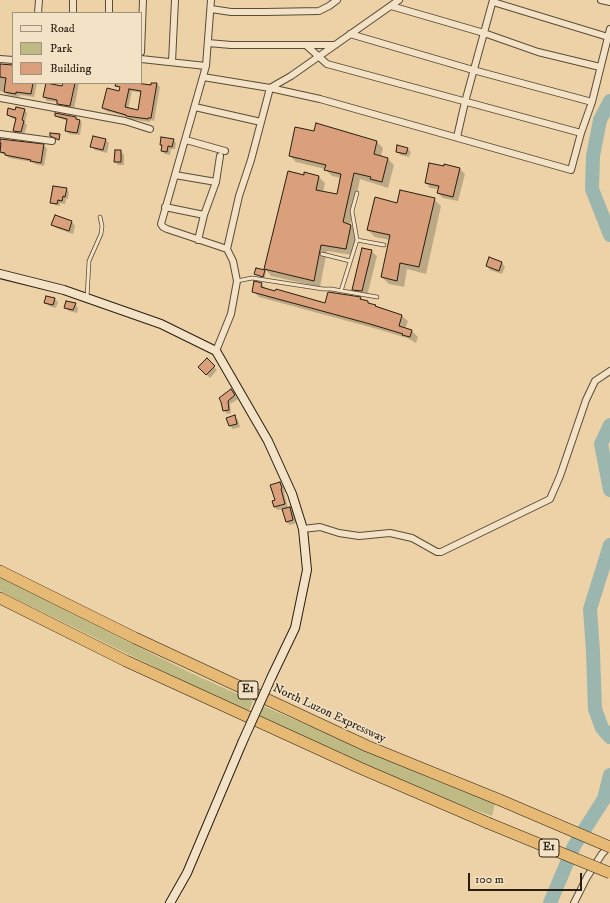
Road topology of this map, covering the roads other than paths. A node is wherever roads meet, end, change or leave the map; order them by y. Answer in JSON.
{"nodes":[{"id":1,"x":39,"y":0,"type":"edge"},
{"id":2,"x":73,"y":0,"type":"edge"},
{"id":3,"x":109,"y":0,"type":"edge"},
{"id":4,"x":144,"y":0,"type":"edge"},
{"id":5,"x":175,"y":0,"type":"edge"},
{"id":6,"x":211,"y":0,"type":"edge"},
{"id":7,"x":336,"y":0,"type":"edge"},
{"id":8,"x":399,"y":0,"type":"edge"},
{"id":9,"x":601,"y":0,"type":"edge"},
{"id":10,"x":493,"y":1,"type":"edge"},
{"id":11,"x":610,"y":2,"type":"edge"},
{"id":12,"x":391,"y":6,"type":"junction"},
{"id":13,"x":211,"y":10,"type":"junction"},
{"id":14,"x":38,"y":12,"type":"edge"},
{"id":15,"x":73,"y":12,"type":"edge"},
{"id":16,"x":109,"y":12,"type":"edge"},
{"id":17,"x":610,"y":29,"type":"edge"},
{"id":18,"x":484,"y":33,"type":"junction"},
{"id":19,"x":350,"y":34,"type":"junction"},
{"id":20,"x":142,"y":35,"type":"edge"},
{"id":21,"x":608,"y":36,"type":"junction"},
{"id":22,"x":208,"y":43,"type":"junction"},
{"id":23,"x":335,"y":45,"type":"junction"},
{"id":24,"x":307,"y":46,"type":"junction"},
{"id":25,"x":320,"y":56,"type":"junction"},
{"id":26,"x":0,"y":59,"type":"edge"},
{"id":27,"x":142,"y":59,"type":"edge"},
{"id":28,"x":12,"y":60,"type":"edge"},
{"id":29,"x":172,"y":62,"type":"junction"},
{"id":30,"x":206,"y":66,"type":"junction"},
{"id":31,"x":600,"y":67,"type":"junction"},
{"id":32,"x":473,"y":70,"type":"junction"},
{"id":33,"x":204,"y":77,"type":"junction"},
{"id":34,"x":270,"y":88,"type":"junction"},
{"id":35,"x":0,"y":98,"type":"edge"},
{"id":36,"x":465,"y":102,"type":"junction"},
{"id":37,"x":592,"y":102,"type":"junction"},
{"id":38,"x":195,"y":107,"type":"junction"},
{"id":39,"x":261,"y":122,"type":"junction"},
{"id":40,"x":150,"y":129,"type":"dead end"},
{"id":41,"x":581,"y":133,"type":"junction"},
{"id":42,"x":0,"y":134,"type":"edge"},
{"id":43,"x":457,"y":137,"type":"junction"},
{"id":44,"x":52,"y":140,"type":"dead end"},
{"id":45,"x":186,"y":140,"type":"junction"},
{"id":46,"x":225,"y":151,"type":"dead end"},
{"id":47,"x":220,"y":156,"type":"dead end"},
{"id":48,"x":175,"y":175,"type":"junction"},
{"id":49,"x":216,"y":182,"type":"junction"},
{"id":50,"x":357,"y":193,"type":"dead end"},
{"id":51,"x":165,"y":207,"type":"junction"},
{"id":52,"x":204,"y":215,"type":"junction"},
{"id":53,"x":100,"y":217,"type":"dead end"},
{"id":54,"x":198,"y":240,"type":"junction"},
{"id":55,"x":357,"y":240,"type":"junction"},
{"id":56,"x":384,"y":245,"type":"dead end"},
{"id":57,"x":226,"y":249,"type":"junction"},
{"id":58,"x":322,"y":254,"type":"dead end"},
{"id":59,"x":350,"y":261,"type":"junction"},
{"id":60,"x":0,"y":274,"type":"edge"},
{"id":61,"x":238,"y":281,"type":"junction"},
{"id":62,"x":341,"y":290,"type":"junction"},
{"id":63,"x":87,"y":298,"type":"junction"},
{"id":64,"x":376,"y":298,"type":"dead end"},
{"id":65,"x":216,"y":351,"type":"junction"},
{"id":66,"x":610,"y":371,"type":"edge"},
{"id":67,"x":303,"y":529,"type":"junction"},
{"id":68,"x":0,"y":571,"type":"edge"},
{"id":69,"x":0,"y":598,"type":"edge"},
{"id":70,"x":610,"y":846,"type":"edge"},
{"id":71,"x":610,"y":873,"type":"edge"},
{"id":72,"x":170,"y":903,"type":"edge"},
{"id":73,"x":574,"y":903,"type":"edge"}],
"edges":[{"from":1,"to":14,"type":"street"},
{"from":2,"to":15,"type":"street"},
{"from":3,"to":16,"type":"street"},
{"from":4,"to":20,"type":"street"},
{"from":5,"to":29,"type":"street"},
{"from":6,"to":13,"type":"street"},
{"from":7,"to":13,"type":"street"},
{"from":8,"to":12,"type":"street"},
{"from":9,"to":11,"type":"street"},
{"from":10,"to":18,"type":"street"},
{"from":10,"to":21,"type":"street"},
{"from":12,"to":18,"type":"street"},
{"from":12,"to":19,"type":"street"},
{"from":13,"to":22,"type":"street"},
{"from":17,"to":21,"type":"street"},
{"from":18,"to":31,"type":"street"},
{"from":18,"to":32,"type":"street"},
{"from":19,"to":23,"type":"street"},
{"from":19,"to":32,"type":"street"},
{"from":21,"to":31,"type":"street"},
{"from":22,"to":24,"type":"street"},
{"from":22,"to":30,"type":"street"},
{"from":23,"to":24,"type":"street"},
{"from":23,"to":25,"type":"street"},
{"from":24,"to":25,"type":"street"},
{"from":25,"to":34,"type":"street"},
{"from":25,"to":36,"type":"street"},
{"from":26,"to":28,"type":"street"},
{"from":27,"to":29,"type":"street"},
{"from":29,"to":30,"type":"street"},
{"from":30,"to":33,"type":"street"},
{"from":31,"to":37,"type":"street"},
{"from":32,"to":36,"type":"street"},
{"from":32,"to":37,"type":"street"},
{"from":33,"to":34,"type":"street"},
{"from":33,"to":38,"type":"street"},
{"from":34,"to":39,"type":"street"},
{"from":34,"to":43,"type":"street"},
{"from":35,"to":40,"type":"street"},
{"from":36,"to":41,"type":"street"},
{"from":36,"to":43,"type":"street"},
{"from":37,"to":41,"type":"street"},
{"from":38,"to":39,"type":"street"},
{"from":38,"to":45,"type":"street"},
{"from":39,"to":57,"type":"street"},
{"from":41,"to":43,"type":"street"},
{"from":42,"to":44,"type":"street"},
{"from":45,"to":46,"type":"street"},
{"from":45,"to":48,"type":"street"},
{"from":47,"to":49,"type":"street"},
{"from":48,"to":49,"type":"street"},
{"from":48,"to":51,"type":"street"},
{"from":49,"to":52,"type":"street"},
{"from":50,"to":55,"type":"lane"},
{"from":51,"to":52,"type":"street"},
{"from":51,"to":54,"type":"street"},
{"from":52,"to":54,"type":"street"},
{"from":53,"to":63,"type":"lane"},
{"from":54,"to":57,"type":"street"},
{"from":55,"to":56,"type":"lane"},
{"from":55,"to":59,"type":"lane"},
{"from":57,"to":61,"type":"street"},
{"from":58,"to":59,"type":"lane"},
{"from":59,"to":62,"type":"lane"},
{"from":60,"to":63,"type":"street"},
{"from":61,"to":62,"type":"lane"},
{"from":61,"to":65,"type":"street"},
{"from":62,"to":64,"type":"lane"},
{"from":63,"to":65,"type":"street"},
{"from":65,"to":67,"type":"street"},
{"from":66,"to":67,"type":"street"},
{"from":67,"to":72,"type":"street","bridge":true},
{"from":68,"to":70,"type":"highway","name":"North Luzon Expressway","number":"E1","bridge":true},
{"from":69,"to":71,"type":"highway","number":"E1","bridge":true},
{"from":70,"to":73,"type":"street"}]}
